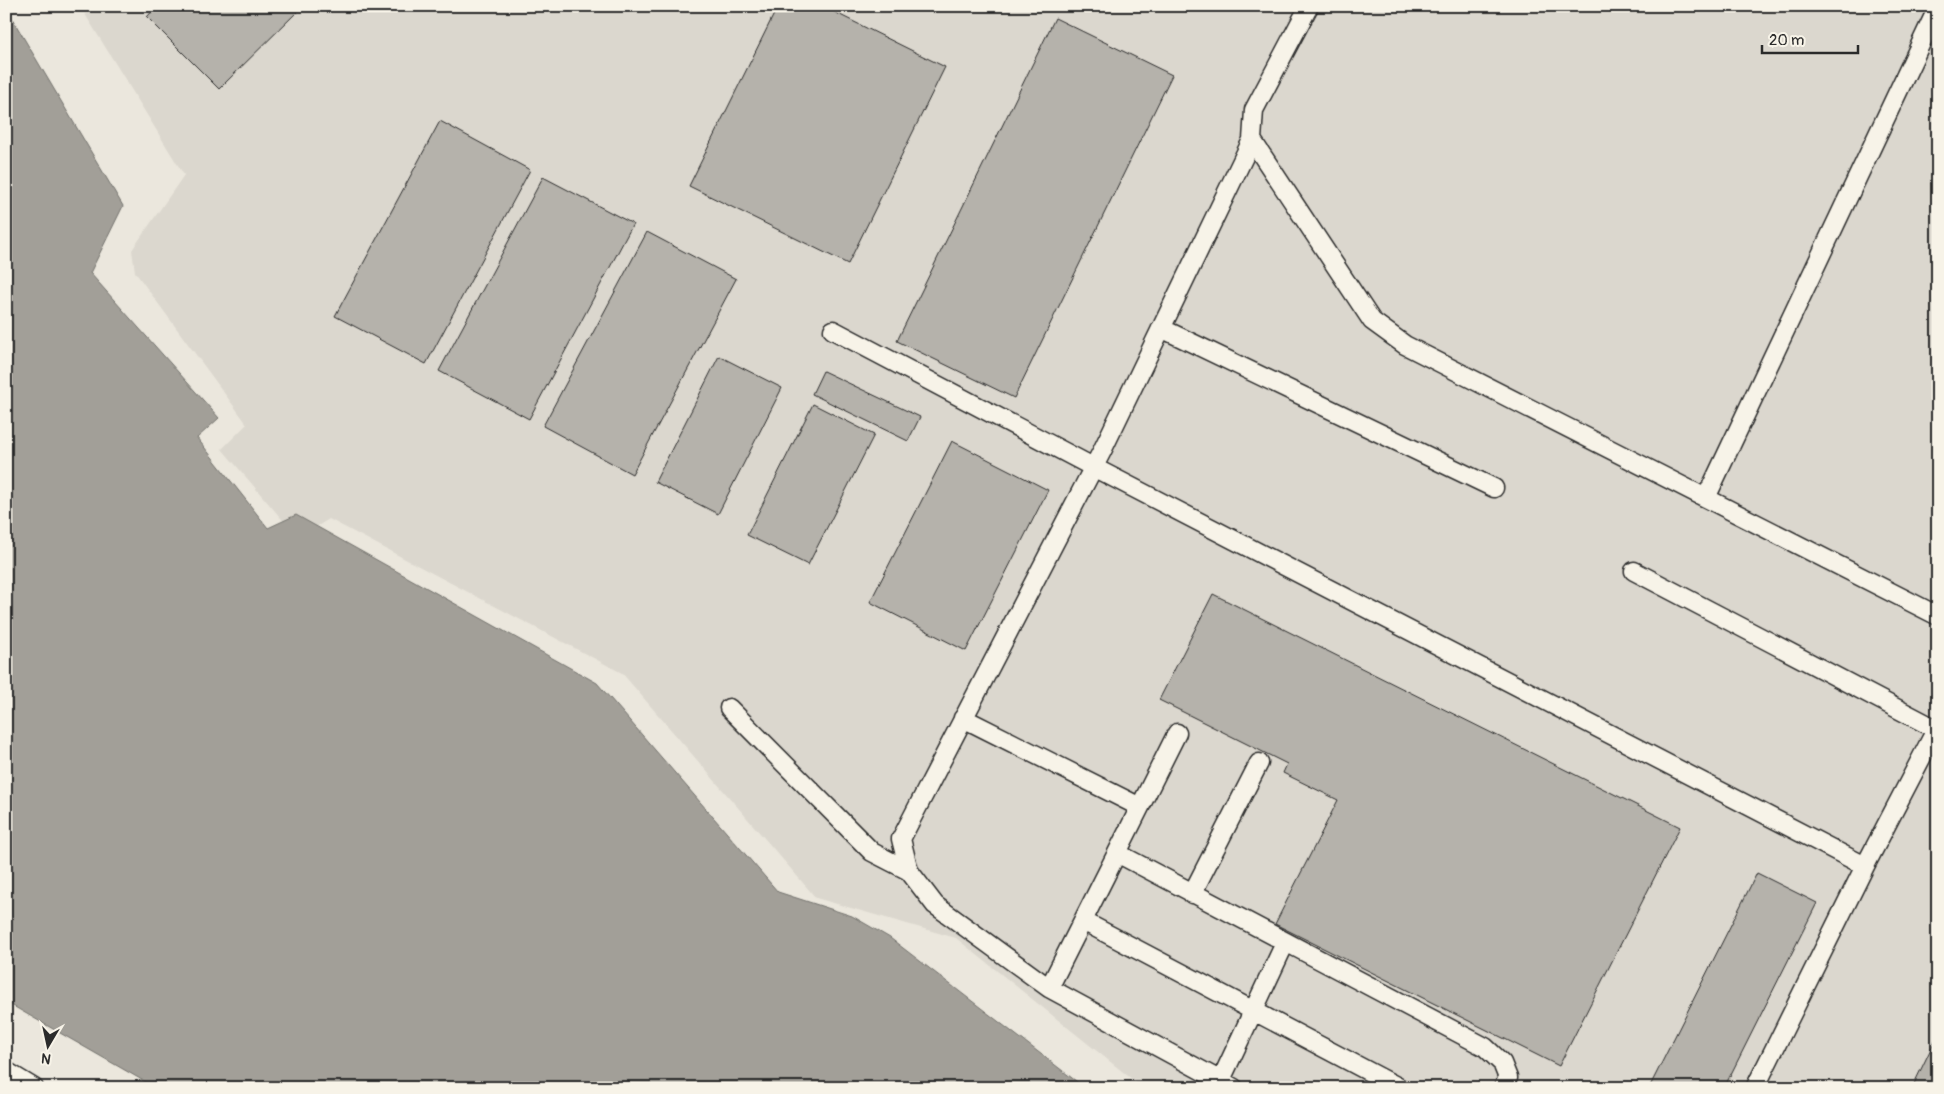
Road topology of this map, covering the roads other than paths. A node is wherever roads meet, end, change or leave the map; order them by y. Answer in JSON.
{"nodes":[{"id":1,"x":1309,"y":6,"type":"edge"},
{"id":2,"x":1938,"y":7,"type":"edge"},
{"id":3,"x":1252,"y":140,"type":"junction"},
{"id":4,"x":1161,"y":328,"type":"junction"},
{"id":5,"x":833,"y":330,"type":"dead end"},
{"id":6,"x":1093,"y":467,"type":"junction"},
{"id":7,"x":1494,"y":488,"type":"dead end"},
{"id":8,"x":1706,"y":498,"type":"junction"},
{"id":9,"x":1634,"y":571,"type":"dead end"},
{"id":10,"x":1938,"y":616,"type":"edge"},
{"id":11,"x":729,"y":708,"type":"dead end"},
{"id":12,"x":964,"y":718,"type":"junction"},
{"id":13,"x":1937,"y":728,"type":"edge"},
{"id":14,"x":1177,"y":733,"type":"dead end"},
{"id":15,"x":1259,"y":763,"type":"dead end"},
{"id":16,"x":1140,"y":807,"type":"junction"},
{"id":17,"x":1117,"y":853,"type":"junction"},
{"id":18,"x":1865,"y":866,"type":"junction"},
{"id":19,"x":909,"y":871,"type":"junction"},
{"id":20,"x":1192,"y":894,"type":"junction"},
{"id":21,"x":1082,"y":921,"type":"junction"},
{"id":22,"x":1285,"y":942,"type":"junction"},
{"id":23,"x":1049,"y":988,"type":"junction"},
{"id":24,"x":1253,"y":1011,"type":"junction"},
{"id":25,"x":6,"y":1070,"type":"edge"},
{"id":26,"x":1227,"y":1084,"type":"edge"},
{"id":27,"x":34,"y":1088,"type":"edge"},
{"id":28,"x":1400,"y":1088,"type":"edge"},
{"id":29,"x":1503,"y":1088,"type":"edge"},
{"id":30,"x":1755,"y":1088,"type":"edge"}],
"edges":[{"from":1,"to":3,"type":"lane"},
{"from":2,"to":8,"type":"lane"},
{"from":3,"to":4,"type":"lane"},
{"from":3,"to":8,"type":"lane"},
{"from":4,"to":6,"type":"lane"},
{"from":4,"to":7,"type":"lane"},
{"from":5,"to":6,"type":"lane"},
{"from":6,"to":12,"type":"lane"},
{"from":6,"to":18,"type":"lane"},
{"from":8,"to":10,"type":"lane"},
{"from":9,"to":13,"type":"lane"},
{"from":11,"to":19,"type":"lane"},
{"from":12,"to":16,"type":"lane"},
{"from":12,"to":19,"type":"lane"},
{"from":13,"to":18,"type":"lane"},
{"from":14,"to":16,"type":"lane"},
{"from":15,"to":20,"type":"lane"},
{"from":16,"to":17,"type":"lane"},
{"from":17,"to":20,"type":"lane"},
{"from":17,"to":21,"type":"lane"},
{"from":18,"to":30,"type":"lane"},
{"from":19,"to":23,"type":"lane"},
{"from":20,"to":22,"type":"lane"},
{"from":21,"to":23,"type":"lane"},
{"from":21,"to":24,"type":"lane"},
{"from":22,"to":24,"type":"lane"},
{"from":22,"to":29,"type":"lane"},
{"from":23,"to":26,"type":"lane"},
{"from":24,"to":26,"type":"lane"},
{"from":24,"to":28,"type":"lane"},
{"from":25,"to":27,"type":"lane"}]}
